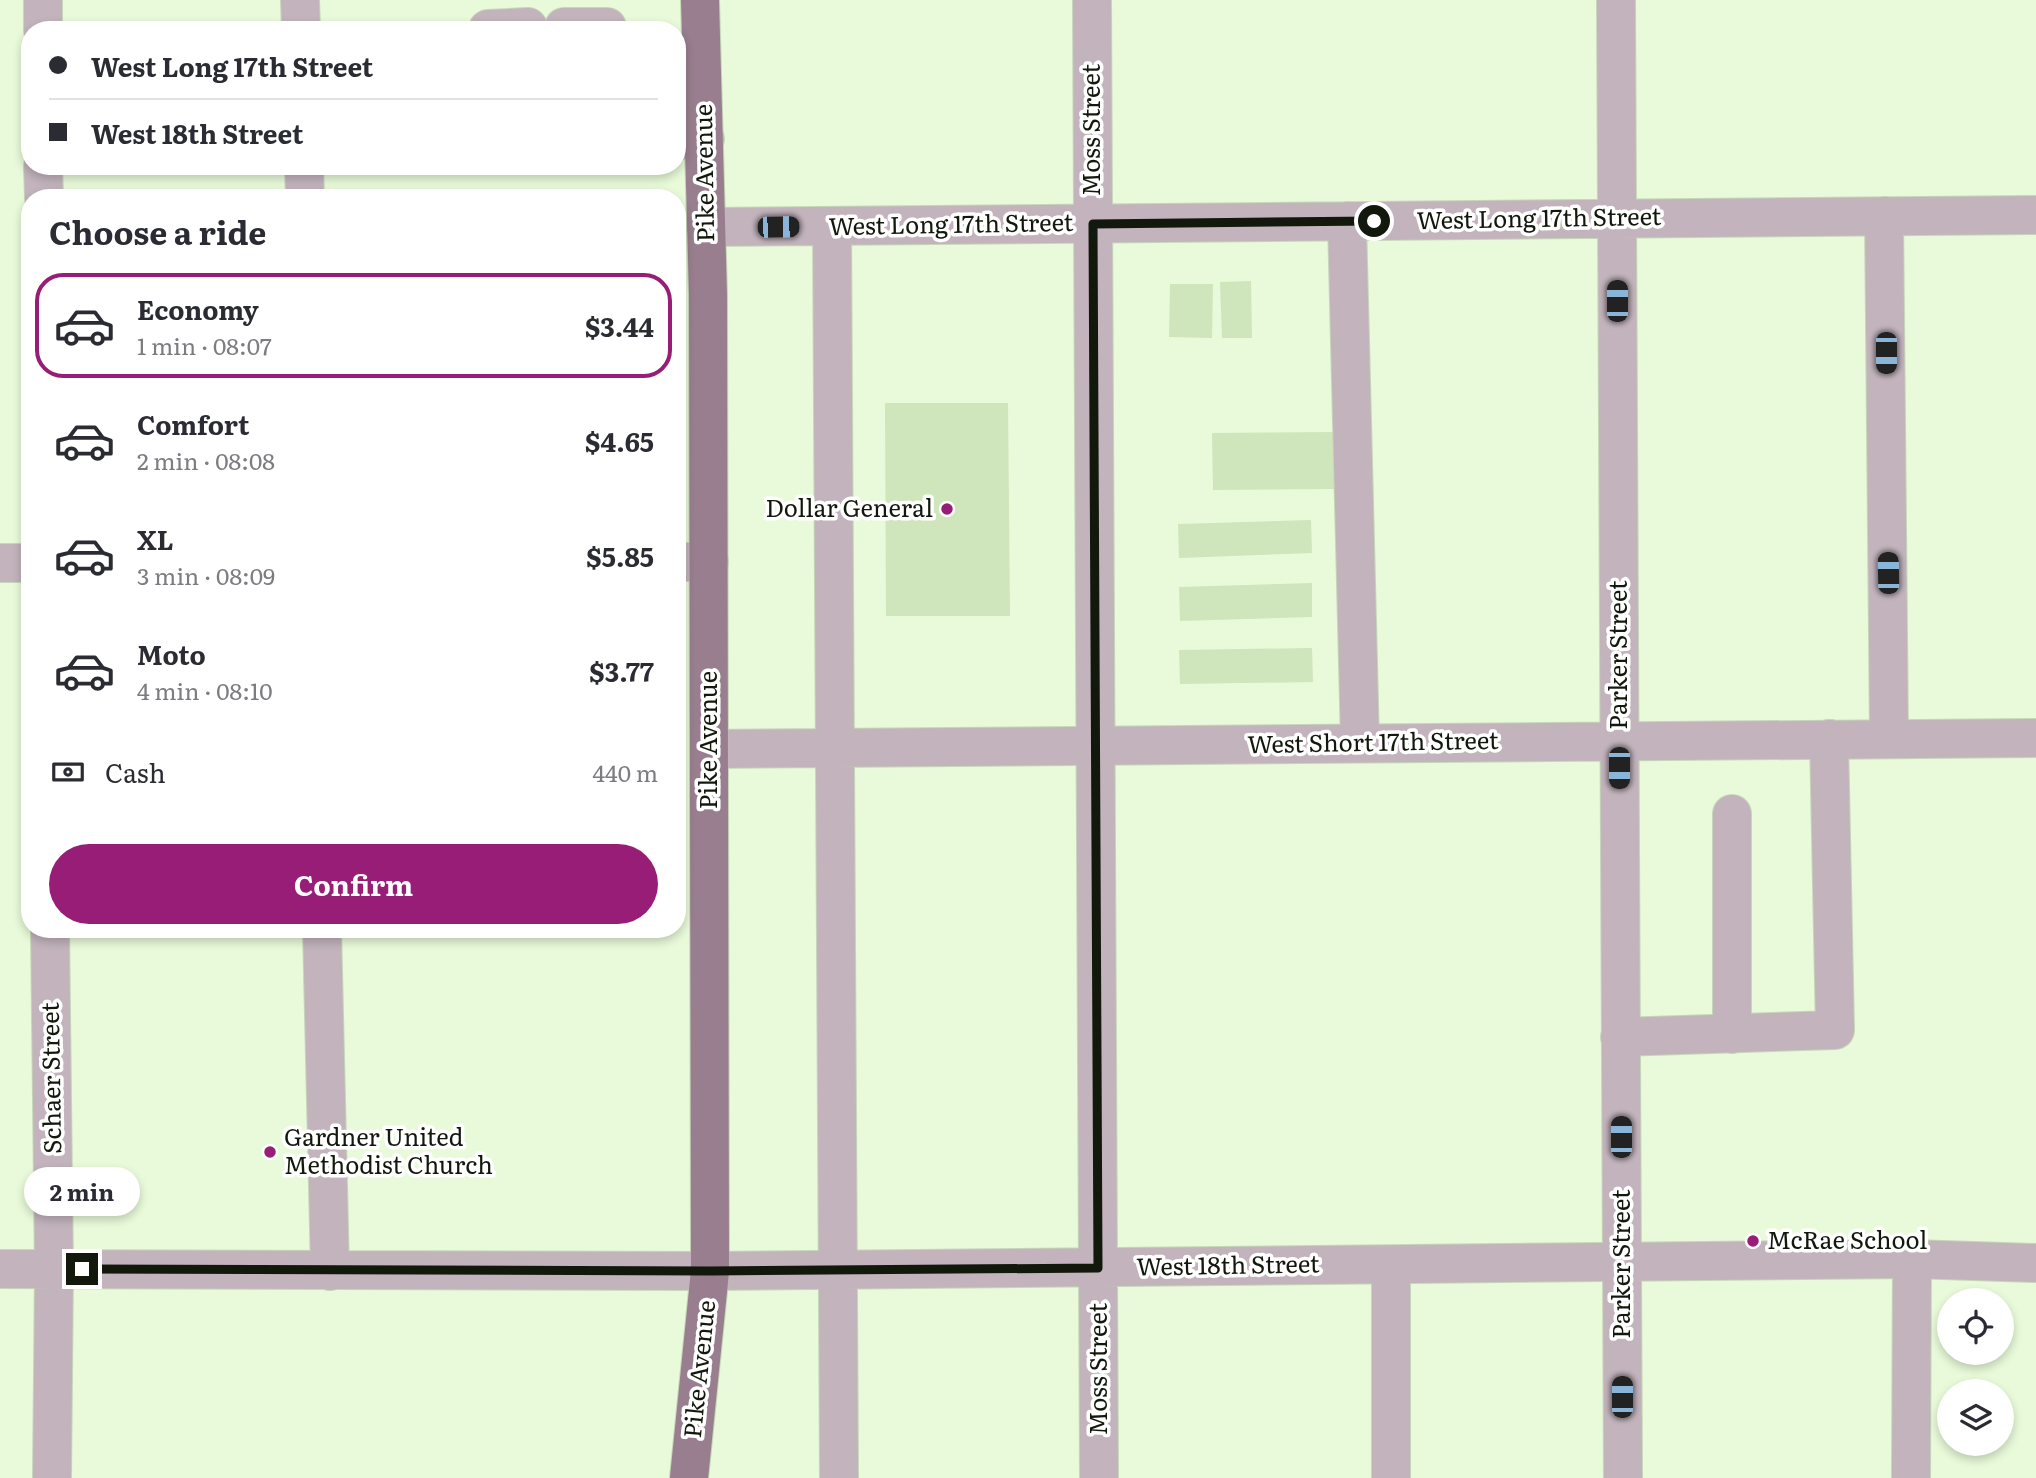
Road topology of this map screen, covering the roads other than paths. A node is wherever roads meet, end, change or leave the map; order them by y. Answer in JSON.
{"nodes":[{"id":1,"x":43,"y":0,"type":"edge"},
{"id":2,"x":300,"y":0,"type":"edge"},
{"id":3,"x":488,"y":0,"type":"edge"},
{"id":4,"x":700,"y":0,"type":"edge"},
{"id":5,"x":1092,"y":0,"type":"edge"},
{"id":6,"x":1616,"y":0,"type":"edge"},
{"id":7,"x":43,"y":21,"type":"edge"},
{"id":8,"x":301,"y":21,"type":"edge"},
{"id":9,"x":488,"y":21,"type":"edge"},
{"id":10,"x":691,"y":140,"type":"edge"},
{"id":11,"x":2036,"y":215,"type":"edge"},
{"id":12,"x":1884,"y":216,"type":"junction"},
{"id":13,"x":1617,"y":218,"type":"junction"},
{"id":14,"x":1347,"y":221,"type":"junction"},
{"id":15,"x":1093,"y":224,"type":"junction"},
{"id":16,"x":832,"y":226,"type":"junction"},
{"id":17,"x":706,"y":227,"type":"junction"},
{"id":18,"x":693,"y":562,"type":"edge"},
{"id":19,"x":0,"y":563,"type":"edge"},
{"id":20,"x":21,"y":563,"type":"edge"},
{"id":21,"x":1829,"y":738,"type":"junction"},
{"id":22,"x":1889,"y":738,"type":"junction"},
{"id":23,"x":2036,"y":738,"type":"edge"},
{"id":24,"x":1619,"y":741,"type":"junction"},
{"id":25,"x":1360,"y":743,"type":"junction"},
{"id":26,"x":1096,"y":746,"type":"junction"},
{"id":27,"x":835,"y":748,"type":"junction"},
{"id":28,"x":709,"y":749,"type":"junction"},
{"id":29,"x":1732,"y":814,"type":"dead end"},
{"id":30,"x":50,"y":938,"type":"edge"},
{"id":31,"x":322,"y":938,"type":"edge"},
{"id":32,"x":1732,"y":1034,"type":"junction"},
{"id":33,"x":1620,"y":1037,"type":"junction"},
{"id":34,"x":1912,"y":1259,"type":"junction"},
{"id":35,"x":1622,"y":1262,"type":"junction"},
{"id":36,"x":2036,"y":1263,"type":"edge"},
{"id":37,"x":1391,"y":1265,"type":"junction"},
{"id":38,"x":1098,"y":1268,"type":"junction"},
{"id":39,"x":0,"y":1269,"type":"edge"},
{"id":40,"x":54,"y":1269,"type":"junction"},
{"id":41,"x":838,"y":1270,"type":"junction"},
{"id":42,"x":330,"y":1271,"type":"junction"},
{"id":43,"x":710,"y":1271,"type":"junction"},
{"id":44,"x":52,"y":1478,"type":"edge"},
{"id":45,"x":689,"y":1478,"type":"edge"},
{"id":46,"x":839,"y":1478,"type":"edge"},
{"id":47,"x":1100,"y":1478,"type":"edge"},
{"id":48,"x":1391,"y":1478,"type":"edge"},
{"id":49,"x":1623,"y":1478,"type":"edge"},
{"id":50,"x":1911,"y":1478,"type":"edge"}],
"edges":[{"from":1,"to":7,"type":"street"},
{"from":2,"to":8,"type":"street"},
{"from":3,"to":9,"type":"street"},
{"from":4,"to":10,"type":"main road","name":"Pike Avenue"},
{"from":5,"to":15,"type":"street","name":"Moss Street"},
{"from":6,"to":13,"type":"street","name":"Parker Street"},
{"from":10,"to":17,"type":"main road","name":"Pike Avenue"},
{"from":11,"to":12,"type":"street","name":"West Long 17th Street"},
{"from":12,"to":13,"type":"street","name":"West Long 17th Street"},
{"from":12,"to":22,"type":"street"},
{"from":13,"to":14,"type":"street","name":"West Long 17th Street"},
{"from":13,"to":24,"type":"street","name":"Parker Street"},
{"from":14,"to":15,"type":"street","name":"West Long 17th Street"},
{"from":14,"to":25,"type":"street"},
{"from":15,"to":16,"type":"street","name":"West Long 17th Street"},
{"from":15,"to":26,"type":"street","name":"Moss Street"},
{"from":16,"to":17,"type":"street","name":"West Long 17th Street"},
{"from":16,"to":27,"type":"street"},
{"from":17,"to":18,"type":"main road","name":"Pike Avenue"},
{"from":18,"to":28,"type":"main road","name":"Pike Avenue"},
{"from":19,"to":20,"type":"street"},
{"from":21,"to":22,"type":"street","name":"West Short 17th Street"},
{"from":21,"to":24,"type":"street","name":"West Short 17th Street"},
{"from":21,"to":32,"type":"street"},
{"from":22,"to":23,"type":"street","name":"West Short 17th Street"},
{"from":24,"to":25,"type":"street","name":"West Short 17th Street"},
{"from":24,"to":33,"type":"street","name":"Parker Street"},
{"from":25,"to":26,"type":"street","name":"West Short 17th Street"},
{"from":26,"to":27,"type":"street","name":"West Short 17th Street"},
{"from":26,"to":38,"type":"street","name":"Moss Street"},
{"from":27,"to":28,"type":"street","name":"West Short 17th Street"},
{"from":27,"to":41,"type":"street"},
{"from":28,"to":43,"type":"main road","name":"Pike Avenue"},
{"from":29,"to":32,"type":"street"},
{"from":30,"to":40,"type":"street","name":"Schaer Street"},
{"from":31,"to":42,"type":"street"},
{"from":32,"to":33,"type":"street"},
{"from":33,"to":35,"type":"street","name":"Parker Street"},
{"from":34,"to":35,"type":"street","name":"West 18th Street"},
{"from":34,"to":36,"type":"street","name":"West 18th Street"},
{"from":34,"to":50,"type":"street"},
{"from":35,"to":37,"type":"street","name":"West 18th Street"},
{"from":35,"to":49,"type":"street","name":"Parker Street"},
{"from":37,"to":38,"type":"street","name":"West 18th Street"},
{"from":37,"to":48,"type":"street"},
{"from":38,"to":41,"type":"street","name":"West 18th Street"},
{"from":38,"to":47,"type":"street","name":"Moss Street"},
{"from":39,"to":40,"type":"street","name":"West 18th Street"},
{"from":40,"to":42,"type":"street","name":"West 18th Street"},
{"from":40,"to":44,"type":"street","name":"Schaer Street"},
{"from":41,"to":43,"type":"street","name":"West 18th Street"},
{"from":41,"to":46,"type":"street"},
{"from":42,"to":43,"type":"street","name":"West 18th Street"},
{"from":43,"to":45,"type":"main road","name":"Pike Avenue"}]}
